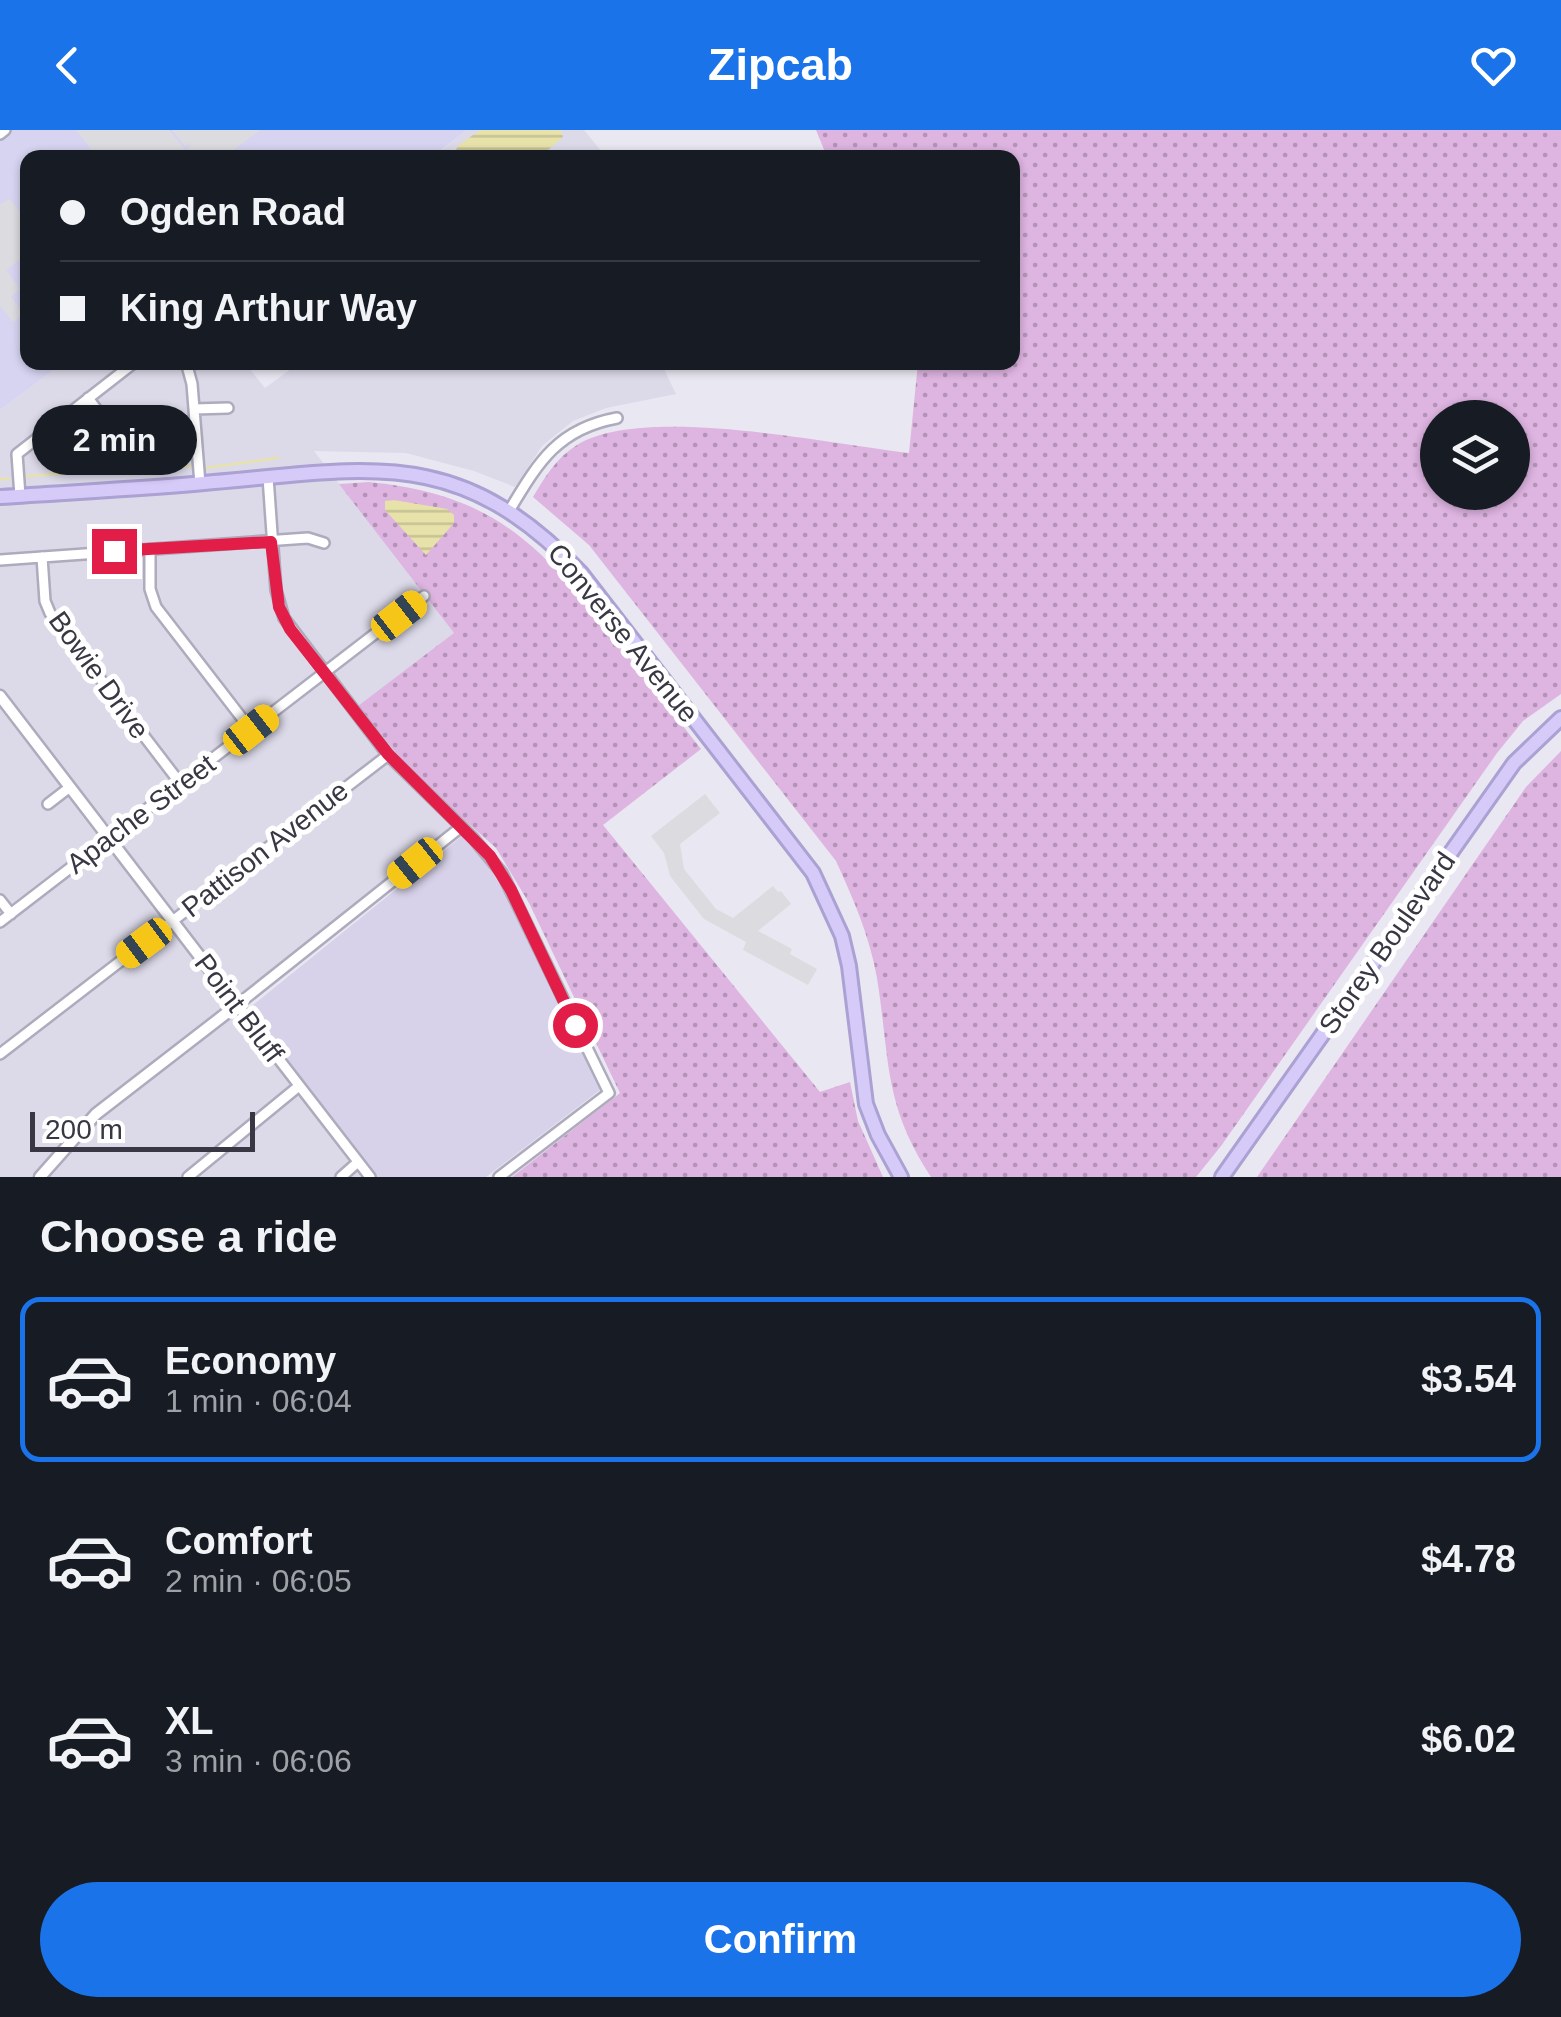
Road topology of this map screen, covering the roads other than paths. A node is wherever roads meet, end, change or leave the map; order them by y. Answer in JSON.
{"nodes":[{"id":1,"x":125,"y":370,"type":"edge"},
{"id":2,"x":189,"y":370,"type":"edge"},
{"id":3,"x":88,"y":398,"type":"junction"},
{"id":4,"x":228,"y":408,"type":"dead end"},
{"id":5,"x":194,"y":409,"type":"junction"},
{"id":6,"x":617,"y":418,"type":"dead end"},
{"id":7,"x":106,"y":422,"type":"dead end"},
{"id":8,"x":268,"y":478,"type":"junction"},
{"id":9,"x":200,"y":484,"type":"junction"},
{"id":10,"x":20,"y":496,"type":"junction"},
{"id":11,"x":0,"y":497,"type":"edge"},
{"id":12,"x":509,"y":511,"type":"junction"},
{"id":13,"x":271,"y":542,"type":"junction"},
{"id":14,"x":324,"y":543,"type":"dead end"},
{"id":15,"x":150,"y":548,"type":"junction"},
{"id":16,"x":42,"y":557,"type":"junction"},
{"id":17,"x":0,"y":560,"type":"edge"},
{"id":18,"x":424,"y":596,"type":"dead end"},
{"id":19,"x":324,"y":673,"type":"junction"},
{"id":20,"x":0,"y":696,"type":"edge"},
{"id":21,"x":4,"y":709,"type":"edge"},
{"id":22,"x":1561,"y":718,"type":"edge"},
{"id":23,"x":251,"y":730,"type":"junction"},
{"id":24,"x":388,"y":754,"type":"junction"},
{"id":25,"x":180,"y":784,"type":"junction"},
{"id":26,"x":70,"y":787,"type":"junction"},
{"id":27,"x":48,"y":804,"type":"dead end"},
{"id":28,"x":461,"y":826,"type":"junction"},
{"id":29,"x":109,"y":838,"type":"junction"},
{"id":30,"x":0,"y":900,"type":"edge"},
{"id":31,"x":11,"y":914,"type":"junction"},
{"id":32,"x":173,"y":921,"type":"junction"},
{"id":33,"x":0,"y":922,"type":"edge"},
{"id":34,"x":237,"y":1005,"type":"junction"},
{"id":35,"x":0,"y":1054,"type":"edge"},
{"id":36,"x":299,"y":1086,"type":"junction"},
{"id":37,"x":358,"y":1162,"type":"junction"},
{"id":38,"x":40,"y":1177,"type":"edge"},
{"id":39,"x":188,"y":1177,"type":"edge"},
{"id":40,"x":341,"y":1177,"type":"edge"},
{"id":41,"x":370,"y":1177,"type":"edge"},
{"id":42,"x":498,"y":1177,"type":"edge"},
{"id":43,"x":901,"y":1177,"type":"edge"},
{"id":44,"x":1222,"y":1177,"type":"edge"}],
"edges":[{"from":1,"to":3,"type":"street"},
{"from":2,"to":5,"type":"street"},
{"from":3,"to":7,"type":"street"},
{"from":3,"to":10,"type":"street"},
{"from":4,"to":5,"type":"street"},
{"from":5,"to":9,"type":"street"},
{"from":6,"to":12,"type":"street"},
{"from":8,"to":9,"type":"main road","name":"Converse Avenue"},
{"from":8,"to":12,"type":"main road","name":"Converse Avenue"},
{"from":8,"to":13,"type":"street"},
{"from":9,"to":10,"type":"main road","name":"Converse Avenue"},
{"from":10,"to":11,"type":"main road","name":"Converse Avenue"},
{"from":12,"to":43,"type":"main road","name":"Converse Avenue"},
{"from":13,"to":14,"type":"street"},
{"from":13,"to":15,"type":"street"},
{"from":13,"to":19,"type":"street"},
{"from":15,"to":16,"type":"street"},
{"from":15,"to":23,"type":"street"},
{"from":16,"to":17,"type":"street"},
{"from":16,"to":25,"type":"street","name":"Bowie Drive"},
{"from":18,"to":19,"type":"street","name":"Apache Street"},
{"from":19,"to":23,"type":"street","name":"Apache Street"},
{"from":19,"to":24,"type":"street"},
{"from":20,"to":21,"type":"street","name":"Point Bluff"},
{"from":21,"to":26,"type":"street","name":"Point Bluff"},
{"from":22,"to":44,"type":"main road","name":"Storey Boulevard"},
{"from":23,"to":25,"type":"street","name":"Apache Street"},
{"from":24,"to":28,"type":"street"},
{"from":24,"to":32,"type":"street","name":"Pattison Avenue"},
{"from":25,"to":29,"type":"street","name":"Apache Street"},
{"from":26,"to":27,"type":"street"},
{"from":26,"to":29,"type":"street","name":"Point Bluff"},
{"from":28,"to":34,"type":"street"},
{"from":28,"to":42,"type":"street"},
{"from":29,"to":31,"type":"street","name":"Apache Street"},
{"from":29,"to":32,"type":"street","name":"Point Bluff"},
{"from":30,"to":31,"type":"street"},
{"from":31,"to":33,"type":"street","name":"Apache Street"},
{"from":32,"to":34,"type":"street","name":"Point Bluff"},
{"from":32,"to":35,"type":"street","name":"Pattison Avenue"},
{"from":34,"to":36,"type":"street","name":"Point Bluff"},
{"from":34,"to":38,"type":"street"},
{"from":36,"to":37,"type":"street","name":"Point Bluff"},
{"from":36,"to":39,"type":"street"},
{"from":37,"to":40,"type":"street"},
{"from":37,"to":41,"type":"street","name":"Point Bluff"}]}
